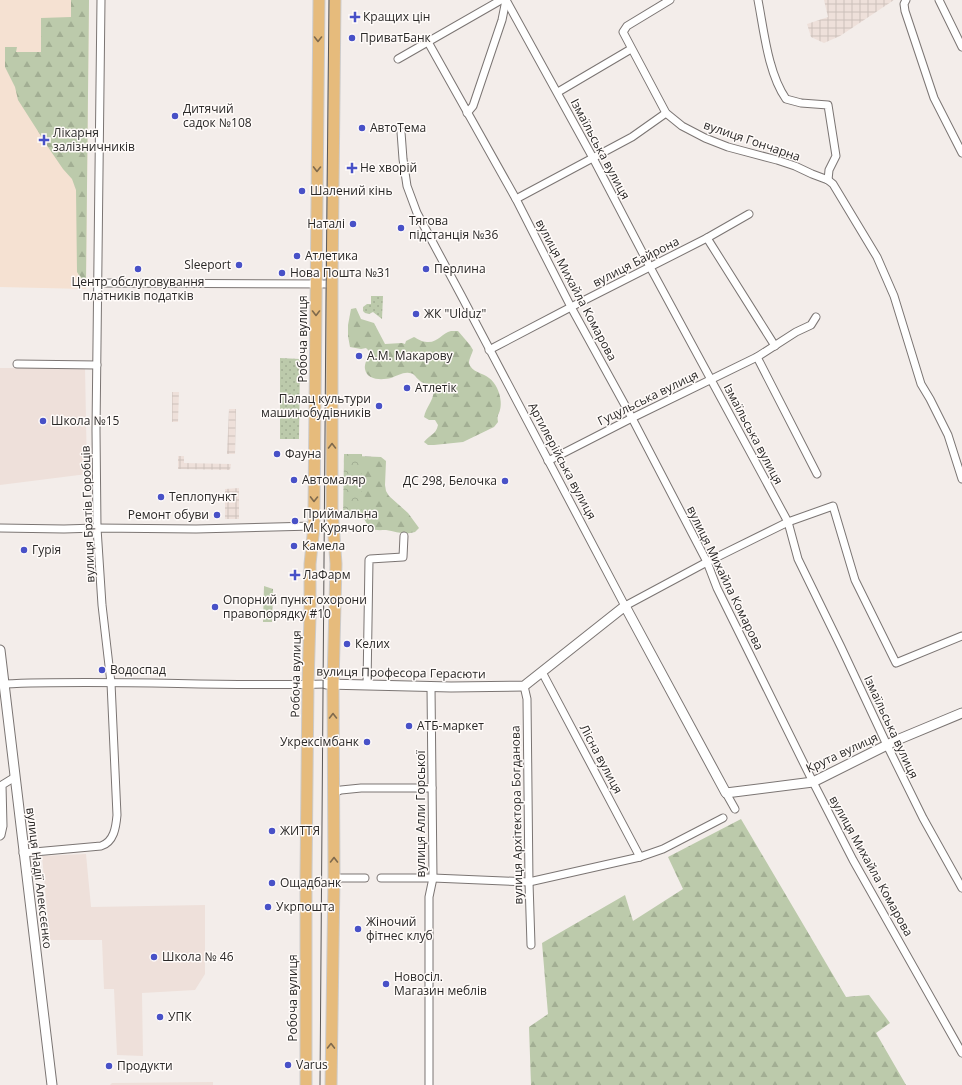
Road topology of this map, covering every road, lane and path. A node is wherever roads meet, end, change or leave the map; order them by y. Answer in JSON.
{"nodes":[{"id":1,"x":101,"y":0,"type":"edge"},
{"id":2,"x":319,"y":0,"type":"edge"},
{"id":3,"x":335,"y":0,"type":"edge"},
{"id":4,"x":501,"y":0,"type":"edge"},
{"id":5,"x":506,"y":0,"type":"edge"},
{"id":6,"x":670,"y":0,"type":"edge"},
{"id":7,"x":758,"y":0,"type":"edge"},
{"id":8,"x":906,"y":0,"type":"edge"},
{"id":9,"x":939,"y":0,"type":"edge"},
{"id":10,"x":428,"y":42,"type":"junction"},
{"id":11,"x":962,"y":47,"type":"edge"},
{"id":12,"x":631,"y":49,"type":"junction"},
{"id":13,"x":398,"y":59,"type":"dead end"},
{"id":14,"x":558,"y":92,"type":"junction"},
{"id":15,"x":467,"y":113,"type":"junction"},
{"id":16,"x":666,"y":113,"type":"junction"},
{"id":17,"x":401,"y":132,"type":"dead end"},
{"id":18,"x":962,"y":153,"type":"edge"},
{"id":19,"x":593,"y":158,"type":"junction"},
{"id":20,"x":828,"y":180,"type":"junction"},
{"id":21,"x":516,"y":199,"type":"junction"},
{"id":22,"x":749,"y":214,"type":"dead end"},
{"id":23,"x":707,"y":238,"type":"junction"},
{"id":24,"x":650,"y":267,"type":"junction"},
{"id":25,"x":97,"y":283,"type":"junction"},
{"id":26,"x":316,"y":284,"type":"junction"},
{"id":27,"x":332,"y":284,"type":"junction"},
{"id":28,"x":571,"y":307,"type":"junction"},
{"id":29,"x":816,"y":317,"type":"dead end"},
{"id":30,"x":775,"y":346,"type":"junction"},
{"id":31,"x":490,"y":350,"type":"junction"},
{"id":32,"x":758,"y":357,"type":"junction"},
{"id":33,"x":17,"y":364,"type":"dead end"},
{"id":34,"x":97,"y":365,"type":"junction"},
{"id":35,"x":711,"y":380,"type":"junction"},
{"id":36,"x":632,"y":418,"type":"junction"},
{"id":37,"x":548,"y":461,"type":"junction"},
{"id":38,"x":817,"y":474,"type":"dead end"},
{"id":39,"x":962,"y":479,"type":"edge"},
{"id":40,"x":788,"y":522,"type":"junction"},
{"id":41,"x":314,"y":526,"type":"junction"},
{"id":42,"x":0,"y":528,"type":"edge"},
{"id":43,"x":97,"y":528,"type":"junction"},
{"id":44,"x":404,"y":536,"type":"dead end"},
{"id":45,"x":707,"y":562,"type":"junction"},
{"id":46,"x":625,"y":606,"type":"junction"},
{"id":47,"x":962,"y":636,"type":"edge"},
{"id":48,"x":0,"y":650,"type":"edge"},
{"id":49,"x":542,"y":672,"type":"junction"},
{"id":50,"x":111,"y":683,"type":"junction"},
{"id":51,"x":4,"y":684,"type":"junction"},
{"id":52,"x":308,"y":684,"type":"junction"},
{"id":53,"x":329,"y":684,"type":"junction"},
{"id":54,"x":367,"y":685,"type":"junction"},
{"id":55,"x":524,"y":686,"type":"junction"},
{"id":56,"x":431,"y":687,"type":"junction"},
{"id":57,"x":961,"y":715,"type":"edge"},
{"id":58,"x":887,"y":745,"type":"junction"},
{"id":59,"x":15,"y":777,"type":"junction"},
{"id":60,"x":813,"y":782,"type":"junction"},
{"id":61,"x":432,"y":788,"type":"junction"},
{"id":62,"x":726,"y":793,"type":"junction"},
{"id":63,"x":334,"y":794,"type":"junction"},
{"id":64,"x":735,"y":809,"type":"dead end"},
{"id":65,"x":723,"y":818,"type":"dead end"},
{"id":66,"x":0,"y":836,"type":"edge"},
{"id":67,"x":24,"y":853,"type":"junction"},
{"id":68,"x":640,"y":856,"type":"junction"},
{"id":69,"x":334,"y":878,"type":"junction"},
{"id":70,"x":365,"y":878,"type":"dead end"},
{"id":71,"x":381,"y":878,"type":"dead end"},
{"id":72,"x":432,"y":878,"type":"junction"},
{"id":73,"x":529,"y":882,"type":"junction"},
{"id":74,"x":962,"y":888,"type":"edge"},
{"id":75,"x":532,"y":945,"type":"dead end"},
{"id":76,"x":962,"y":1053,"type":"edge"},
{"id":77,"x":52,"y":1085,"type":"edge"},
{"id":78,"x":306,"y":1085,"type":"edge"},
{"id":79,"x":331,"y":1085,"type":"edge"},
{"id":80,"x":429,"y":1085,"type":"edge"}],
"edges":[{"from":1,"to":25,"type":"street","name":"вулиця Братів Горобців"},
{"from":2,"to":26,"type":"main road","name":"Робоча вулиця","one_way":true},
{"from":3,"to":27,"type":"main road"},
{"from":4,"to":10,"type":"street"},
{"from":5,"to":14,"type":"street","name":"Ізмаїльська вулиця"},
{"from":5,"to":15,"type":"street"},
{"from":6,"to":12,"type":"street","name":"вулиця Гончарна"},
{"from":7,"to":20,"type":"street"},
{"from":8,"to":18,"type":"street"},
{"from":9,"to":11,"type":"street"},
{"from":10,"to":13,"type":"street"},
{"from":10,"to":15,"type":"street","name":"вулиця Михайла Комарова"},
{"from":12,"to":14,"type":"street"},
{"from":12,"to":16,"type":"street","name":"вулиця Гончарна"},
{"from":14,"to":19,"type":"street","name":"Ізмаїльська вулиця"},
{"from":15,"to":21,"type":"street","name":"вулиця Михайла Комарова"},
{"from":16,"to":19,"type":"street"},
{"from":16,"to":20,"type":"street","name":"вулиця Гончарна"},
{"from":17,"to":31,"type":"street","name":"Артилерійська вулиця"},
{"from":19,"to":21,"type":"street"},
{"from":19,"to":24,"type":"street","name":"Ізмаїльська вулиця"},
{"from":20,"to":39,"type":"street"},
{"from":21,"to":28,"type":"street","name":"вулиця Михайла Комарова"},
{"from":22,"to":23,"type":"street","name":"вулиця Байрона"},
{"from":23,"to":24,"type":"street","name":"вулиця Байрона"},
{"from":23,"to":30,"type":"street"},
{"from":24,"to":28,"type":"street","name":"вулиця Байрона"},
{"from":24,"to":35,"type":"street","name":"Ізмаїльська вулиця"},
{"from":25,"to":26,"type":"street"},
{"from":25,"to":34,"type":"street","name":"вулиця Братів Горобців"},
{"from":26,"to":27,"type":"street"},
{"from":26,"to":41,"type":"main road","name":"Робоча вулиця","one_way":true},
{"from":53,"to":27,"type":"main road","one_way":true},
{"from":28,"to":31,"type":"street","name":"вулиця Байрона"},
{"from":28,"to":36,"type":"street","name":"вулиця Михайла Комарова"},
{"from":29,"to":30,"type":"street","name":"Гуцульська вулиця"},
{"from":30,"to":32,"type":"street","name":"Гуцульська вулиця"},
{"from":31,"to":37,"type":"street","name":"Артилерійська вулиця"},
{"from":32,"to":35,"type":"street","name":"Гуцульська вулиця"},
{"from":32,"to":38,"type":"street"},
{"from":33,"to":34,"type":"street"},
{"from":34,"to":43,"type":"street","name":"вулиця Братів Горобців"},
{"from":35,"to":36,"type":"street","name":"Гуцульська вулиця"},
{"from":35,"to":40,"type":"street","name":"Ізмаїльська вулиця"},
{"from":36,"to":37,"type":"street","name":"Гуцульська вулиця"},
{"from":36,"to":45,"type":"street","name":"вулиця Михайла Комарова"},
{"from":37,"to":46,"type":"street","name":"Артилерійська вулиця"},
{"from":40,"to":45,"type":"street"},
{"from":40,"to":47,"type":"street"},
{"from":40,"to":58,"type":"street","name":"Ізмаїльська вулиця"},
{"from":41,"to":43,"type":"street"},
{"from":41,"to":52,"type":"main road","name":"Робоча вулиця"},
{"from":42,"to":43,"type":"street"},
{"from":43,"to":50,"type":"street","name":"вулиця Братів Горобців"},
{"from":44,"to":54,"type":"street"},
{"from":45,"to":46,"type":"street"},
{"from":45,"to":60,"type":"street","name":"вулиця Михайла Комарова"},
{"from":46,"to":49,"type":"street"},
{"from":46,"to":62,"type":"street","name":"Артилерійська вулиця"},
{"from":48,"to":51,"type":"street","name":"вулиця Надії Алексєєнко"},
{"from":49,"to":55,"type":"street"},
{"from":49,"to":68,"type":"street","name":"Лісна вулиця"},
{"from":50,"to":51,"type":"street","name":"вулиця Професора Герасюти"},
{"from":50,"to":52,"type":"street","name":"вулиця Професора Герасюти"},
{"from":50,"to":67,"type":"street","name":"вулиця Братів Горобців"},
{"from":51,"to":59,"type":"street","name":"вулиця Надії Алексєєнко"},
{"from":52,"to":53,"type":"street","name":"вулиця Професора Герасюти"},
{"from":52,"to":78,"type":"main road","name":"Робоча вулиця"},
{"from":53,"to":54,"type":"street","name":"вулиця Професора Герасюти"},
{"from":63,"to":53,"type":"main road","one_way":true},
{"from":54,"to":56,"type":"street","name":"вулиця Професора Герасюти"},
{"from":55,"to":56,"type":"street","name":"вулиця Професора Герасюти"},
{"from":55,"to":73,"type":"street","name":"вулиця Архітектора Богданова"},
{"from":56,"to":61,"type":"street","name":"вулиця Алли Горської"},
{"from":57,"to":58,"type":"street","name":"Крута вулиця"},
{"from":58,"to":60,"type":"street","name":"Крута вулиця"},
{"from":58,"to":74,"type":"street","name":"Ізмаїльська вулиця"},
{"from":59,"to":66,"type":"street"},
{"from":59,"to":67,"type":"street","name":"вулиця Надії Алексєєнко"},
{"from":60,"to":62,"type":"street","name":"Крута вулиця"},
{"from":60,"to":76,"type":"street","name":"вулиця Михайла Комарова"},
{"from":61,"to":63,"type":"street"},
{"from":61,"to":72,"type":"street","name":"вулиця Алли Горської"},
{"from":62,"to":64,"type":"street"},
{"from":69,"to":63,"type":"main road","one_way":true},
{"from":65,"to":68,"type":"street"},
{"from":67,"to":77,"type":"street","name":"вулиця Надії Алексєєнко"},
{"from":68,"to":73,"type":"street"},
{"from":69,"to":70,"type":"street"},
{"from":79,"to":69,"type":"main road","one_way":true},
{"from":71,"to":72,"type":"street"},
{"from":72,"to":73,"type":"street"},
{"from":72,"to":80,"type":"street","name":"вулиця Алли Горської"},
{"from":73,"to":75,"type":"street","name":"вулиця Архітектора Богданова"}]}
